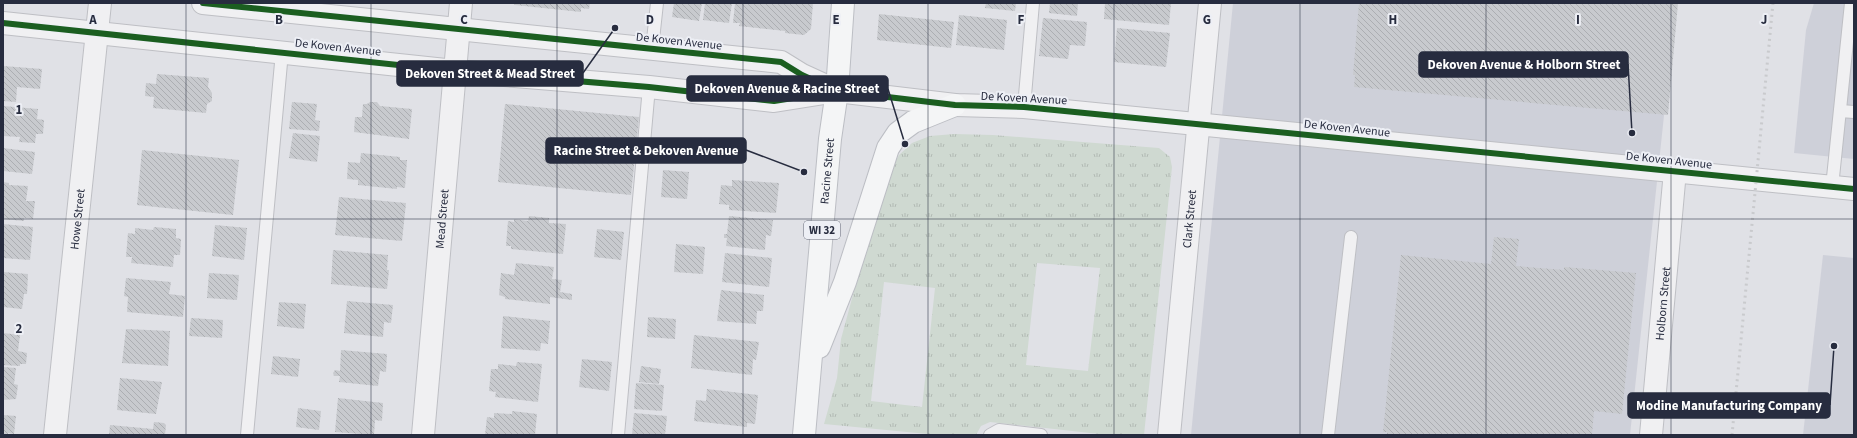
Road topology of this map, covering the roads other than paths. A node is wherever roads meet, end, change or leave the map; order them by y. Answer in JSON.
{"nodes":[{"id":1,"x":100,"y":3,"type":"edge"},
{"id":2,"x":203,"y":3,"type":"edge"},
{"id":3,"x":461,"y":3,"type":"edge"},
{"id":4,"x":657,"y":3,"type":"edge"},
{"id":5,"x":843,"y":3,"type":"edge"},
{"id":6,"x":1033,"y":3,"type":"edge"},
{"id":7,"x":1210,"y":3,"type":"edge"},
{"id":8,"x":1851,"y":3,"type":"edge"},
{"id":9,"x":285,"y":7,"type":"edge"},
{"id":10,"x":3,"y":23,"type":"edge"},
{"id":11,"x":458,"y":29,"type":"junction"},
{"id":12,"x":97,"y":33,"type":"junction"},
{"id":13,"x":652,"y":49,"type":"junction"},
{"id":14,"x":282,"y":52,"type":"junction"},
{"id":15,"x":455,"y":71,"type":"junction"},
{"id":16,"x":649,"y":87,"type":"junction"},
{"id":17,"x":837,"y":90,"type":"junction"},
{"id":18,"x":955,"y":105,"type":"junction"},
{"id":19,"x":1024,"y":107,"type":"junction"},
{"id":20,"x":1840,"y":111,"type":"junction"},
{"id":21,"x":1854,"y":112,"type":"edge"},
{"id":22,"x":1198,"y":124,"type":"junction"},
{"id":23,"x":1675,"y":171,"type":"junction"},
{"id":24,"x":1832,"y":187,"type":"junction"},
{"id":25,"x":1854,"y":189,"type":"edge"},
{"id":26,"x":1351,"y":237,"type":"dead end"},
{"id":27,"x":811,"y":369,"type":"junction"},
{"id":28,"x":55,"y":435,"type":"edge"},
{"id":29,"x":247,"y":435,"type":"edge"},
{"id":30,"x":423,"y":435,"type":"edge"},
{"id":31,"x":618,"y":435,"type":"edge"},
{"id":32,"x":804,"y":435,"type":"edge"},
{"id":33,"x":990,"y":435,"type":"edge"},
{"id":34,"x":1041,"y":435,"type":"edge"},
{"id":35,"x":1169,"y":435,"type":"edge"},
{"id":36,"x":1328,"y":435,"type":"edge"},
{"id":37,"x":1651,"y":435,"type":"edge"}],
"edges":[{"from":1,"to":12,"type":"street","name":"Howe Street"},
{"from":2,"to":9,"type":"street","name":"De Koven Avenue"},
{"from":3,"to":11,"type":"street","name":"Mead Street"},
{"from":4,"to":13,"type":"lane"},
{"from":5,"to":17,"type":"main road","name":"Racine Street","number":"WI 32"},
{"from":6,"to":19,"type":"lane"},
{"from":7,"to":22,"type":"street","name":"Clark Street"},
{"from":8,"to":20,"type":"lane"},
{"from":9,"to":11,"type":"street","name":"De Koven Avenue"},
{"from":10,"to":12,"type":"street","name":"De Koven Avenue"},
{"from":11,"to":13,"type":"street","name":"De Koven Avenue"},
{"from":11,"to":15,"type":"street","name":"Mead Street"},
{"from":12,"to":14,"type":"street","name":"De Koven Avenue"},
{"from":12,"to":28,"type":"street","name":"Howe Street"},
{"from":13,"to":17,"type":"street","name":"De Koven Avenue"},
{"from":14,"to":15,"type":"street","name":"De Koven Avenue"},
{"from":14,"to":29,"type":"lane"},
{"from":15,"to":16,"type":"street","name":"De Koven Avenue"},
{"from":15,"to":30,"type":"street","name":"Mead Street"},
{"from":16,"to":17,"type":"street","name":"De Koven Avenue"},
{"from":16,"to":31,"type":"lane"},
{"from":17,"to":18,"type":"street","name":"De Koven Avenue"},
{"from":17,"to":27,"type":"main road","name":"Racine Street","number":"WI 32"},
{"from":18,"to":19,"type":"street","name":"De Koven Avenue"},
{"from":18,"to":27,"type":"main road"},
{"from":19,"to":22,"type":"street","name":"De Koven Avenue"},
{"from":20,"to":21,"type":"lane"},
{"from":20,"to":24,"type":"lane"},
{"from":22,"to":23,"type":"street","name":"De Koven Avenue"},
{"from":22,"to":35,"type":"street","name":"Clark Street"},
{"from":23,"to":24,"type":"street","name":"De Koven Avenue"},
{"from":23,"to":37,"type":"street","name":"Holborn Street"},
{"from":24,"to":25,"type":"street","name":"De Koven Avenue"},
{"from":26,"to":36,"type":"lane"},
{"from":27,"to":32,"type":"main road","name":"Racine Street","number":"WI 32"},
{"from":33,"to":34,"type":"lane"}]}
